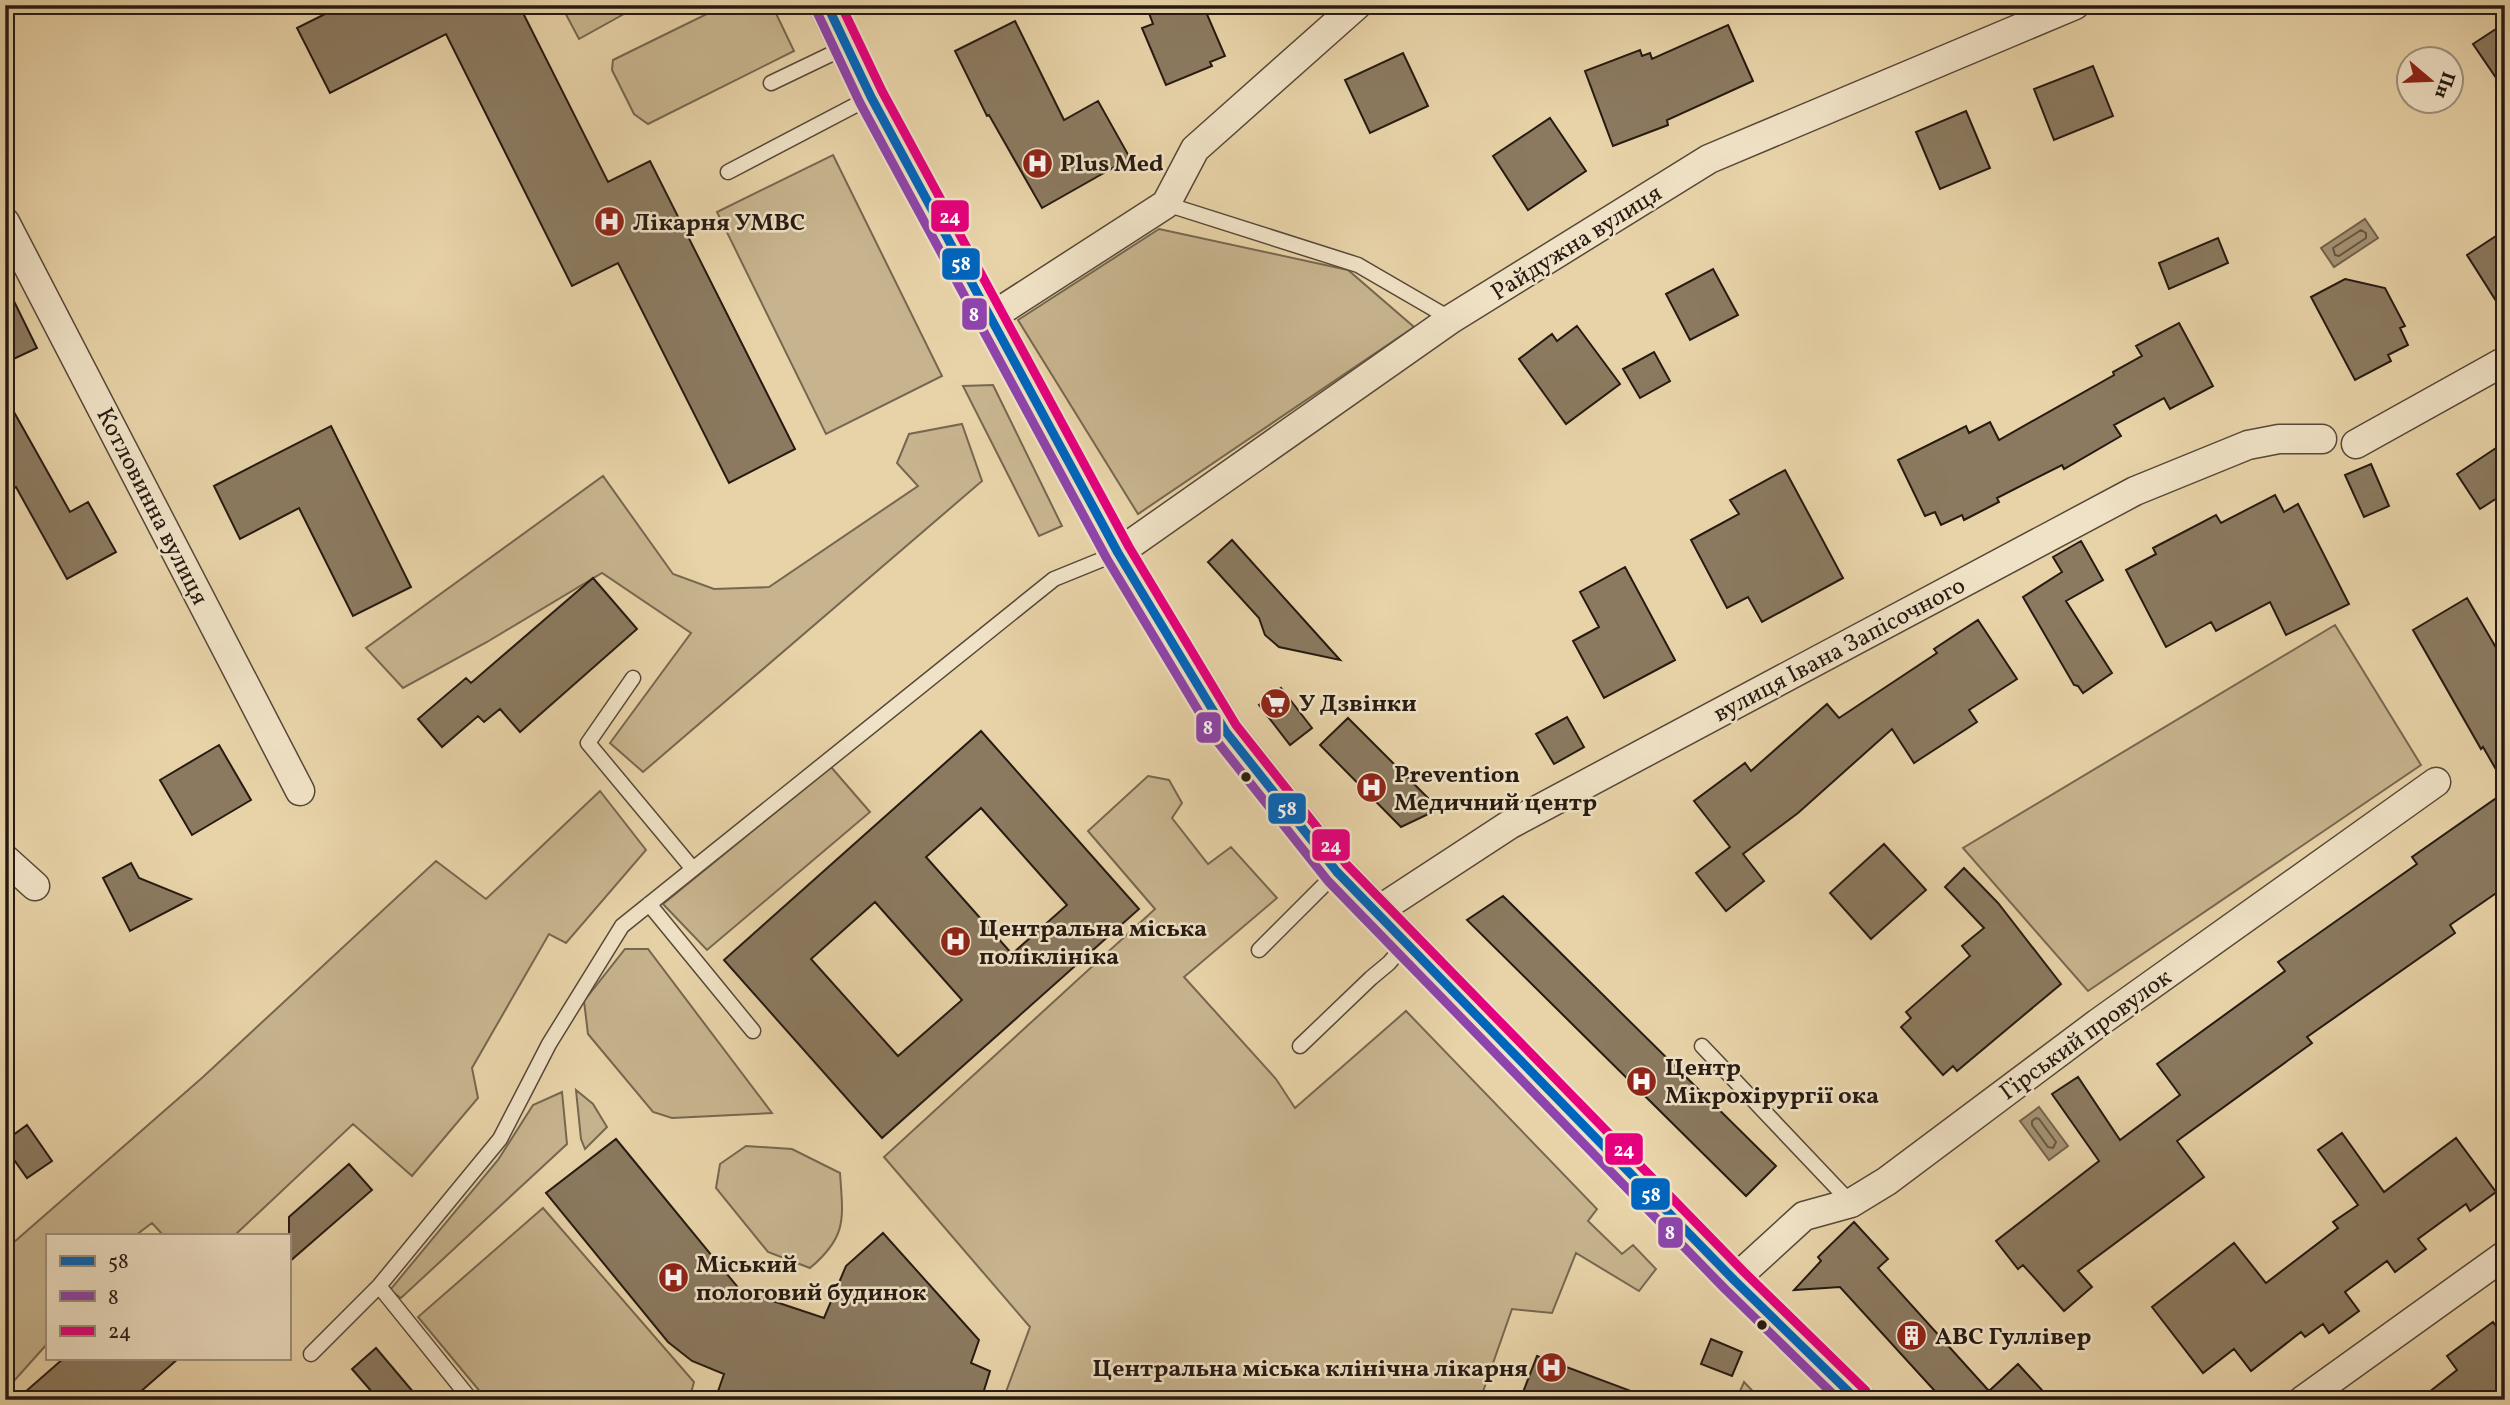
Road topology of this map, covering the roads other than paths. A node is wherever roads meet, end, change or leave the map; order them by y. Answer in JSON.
{"nodes":[{"id":1,"x":827,"y":5,"type":"edge"},
{"id":2,"x":1357,"y":5,"type":"edge"},
{"id":3,"x":2075,"y":5,"type":"edge"},
{"id":4,"x":847,"y":47,"type":"junction"},
{"id":5,"x":771,"y":83,"type":"dead end"},
{"id":6,"x":871,"y":97,"type":"junction"},
{"id":7,"x":728,"y":172,"type":"dead end"},
{"id":8,"x":1166,"y":204,"type":"junction"},
{"id":9,"x":5,"y":222,"type":"edge"},
{"id":10,"x":991,"y":317,"type":"junction"},
{"id":11,"x":1451,"y":319,"type":"junction"},
{"id":12,"x":2505,"y":361,"type":"edge"},
{"id":13,"x":2322,"y":439,"type":"dead end"},
{"id":14,"x":2356,"y":444,"type":"dead end"},
{"id":15,"x":1118,"y":553,"type":"junction"},
{"id":16,"x":633,"y":678,"type":"dead end"},
{"id":17,"x":2436,"y":782,"type":"dead end"},
{"id":18,"x":300,"y":791,"type":"dead end"},
{"id":19,"x":5,"y":859,"type":"edge"},
{"id":20,"x":693,"y":869,"type":"junction"},
{"id":21,"x":1337,"y":872,"type":"junction"},
{"id":22,"x":35,"y":886,"type":"dead end"},
{"id":23,"x":649,"y":904,"type":"junction"},
{"id":24,"x":1376,"y":912,"type":"junction"},
{"id":25,"x":1407,"y":942,"type":"junction"},
{"id":26,"x":1259,"y":950,"type":"dead end"},
{"id":27,"x":753,"y":1031,"type":"dead end"},
{"id":28,"x":1300,"y":1046,"type":"dead end"},
{"id":29,"x":1702,"y":1046,"type":"dead end"},
{"id":30,"x":1851,"y":1203,"type":"junction"},
{"id":31,"x":2505,"y":1255,"type":"edge"},
{"id":32,"x":1734,"y":1280,"type":"junction"},
{"id":33,"x":379,"y":1286,"type":"junction"},
{"id":34,"x":311,"y":1354,"type":"dead end"},
{"id":35,"x":471,"y":1400,"type":"edge"},
{"id":36,"x":1857,"y":1400,"type":"edge"},
{"id":37,"x":2303,"y":1400,"type":"edge"}],
"edges":[{"from":1,"to":4,"type":"street"},
{"from":2,"to":8,"type":"street"},
{"from":3,"to":11,"type":"street","name":"Райдужна вулиця"},
{"from":4,"to":5,"type":"lane"},
{"from":4,"to":6,"type":"street"},
{"from":6,"to":7,"type":"lane"},
{"from":6,"to":10,"type":"street"},
{"from":8,"to":10,"type":"street"},
{"from":8,"to":11,"type":"lane"},
{"from":9,"to":18,"type":"street","name":"Котловинна вулиця"},
{"from":10,"to":15,"type":"street"},
{"from":11,"to":15,"type":"street","name":"Райдужна вулиця"},
{"from":12,"to":14,"type":"street"},
{"from":13,"to":24,"type":"street","name":"вулиця Івана Запісочного"},
{"from":15,"to":20,"type":"lane"},
{"from":15,"to":21,"type":"street"},
{"from":16,"to":20,"type":"lane"},
{"from":17,"to":30,"type":"street","name":"Гірський провулок"},
{"from":19,"to":22,"type":"street"},
{"from":20,"to":23,"type":"lane"},
{"from":21,"to":24,"type":"street"},
{"from":21,"to":26,"type":"lane"},
{"from":23,"to":27,"type":"lane"},
{"from":23,"to":33,"type":"lane"},
{"from":24,"to":25,"type":"street"},
{"from":25,"to":28,"type":"lane"},
{"from":25,"to":32,"type":"street"},
{"from":29,"to":30,"type":"lane"},
{"from":30,"to":32,"type":"street","name":"Гірський провулок"},
{"from":31,"to":37,"type":"street"},
{"from":32,"to":36,"type":"street"},
{"from":33,"to":34,"type":"lane"},
{"from":33,"to":35,"type":"lane"}]}
